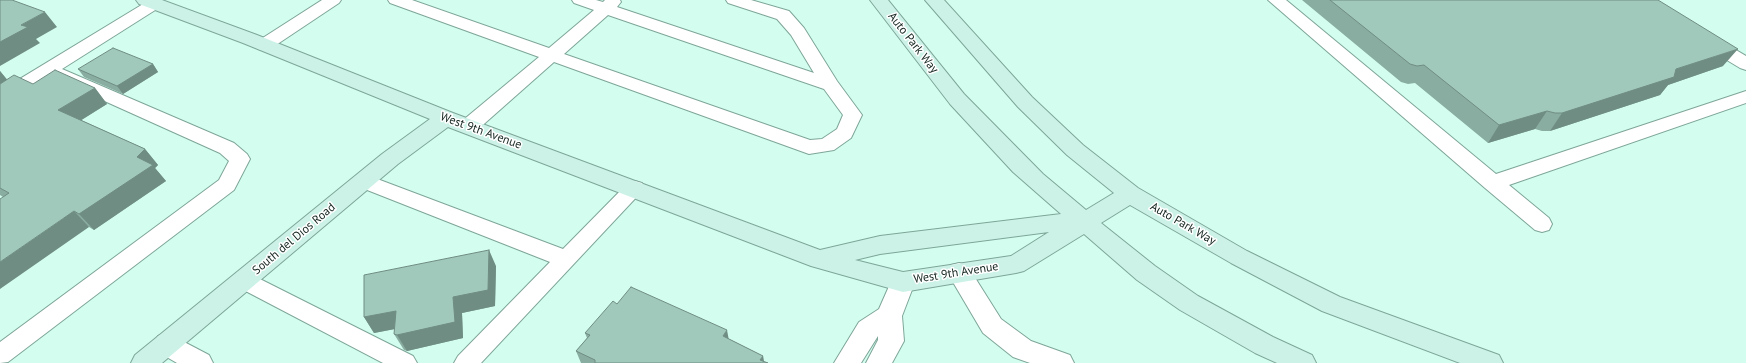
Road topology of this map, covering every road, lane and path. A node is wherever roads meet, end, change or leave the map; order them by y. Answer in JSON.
{"nodes":[{"id":1,"x":333,"y":0,"type":"edge"},
{"id":2,"x":396,"y":0,"type":"edge"},
{"id":3,"x":580,"y":0,"type":"edge"},
{"id":4,"x":734,"y":0,"type":"edge"},
{"id":5,"x":879,"y":0,"type":"edge"},
{"id":6,"x":934,"y":0,"type":"edge"},
{"id":7,"x":1276,"y":0,"type":"edge"},
{"id":8,"x":149,"y":2,"type":"edge"},
{"id":9,"x":611,"y":4,"type":"edge"},
{"id":10,"x":1693,"y":32,"type":"edge"},
{"id":11,"x":264,"y":45,"type":"junction"},
{"id":12,"x":551,"y":55,"type":"junction"},
{"id":13,"x":1746,"y":64,"type":"edge"},
{"id":14,"x":50,"y":70,"type":"junction"},
{"id":15,"x":830,"y":84,"type":"junction"},
{"id":16,"x":1746,"y":97,"type":"edge"},
{"id":17,"x":0,"y":99,"type":"edge"},
{"id":18,"x":446,"y":118,"type":"junction"},
{"id":19,"x":469,"y":126,"type":"junction"},
{"id":20,"x":364,"y":181,"type":"junction"},
{"id":21,"x":1492,"y":182,"type":"junction"},
{"id":22,"x":635,"y":188,"type":"junction"},
{"id":23,"x":1130,"y":194,"type":"junction"},
{"id":24,"x":1084,"y":221,"type":"junction"},
{"id":25,"x":1542,"y":224,"type":"dead end"},
{"id":26,"x":566,"y":259,"type":"junction"},
{"id":27,"x":819,"y":259,"type":"junction"},
{"id":28,"x":959,"y":272,"type":"junction"},
{"id":29,"x":244,"y":280,"type":"junction"},
{"id":30,"x":903,"y":282,"type":"junction"},
{"id":31,"x":889,"y":316,"type":"junction"},
{"id":32,"x":167,"y":344,"type":"junction"},
{"id":33,"x":0,"y":356,"type":"edge"},
{"id":34,"x":144,"y":363,"type":"edge"},
{"id":35,"x":200,"y":363,"type":"edge"},
{"id":36,"x":405,"y":363,"type":"edge"},
{"id":37,"x":466,"y":363,"type":"edge"},
{"id":38,"x":847,"y":363,"type":"edge"},
{"id":39,"x":879,"y":363,"type":"edge"},
{"id":40,"x":1061,"y":363,"type":"edge"},
{"id":41,"x":1303,"y":363,"type":"edge"},
{"id":42,"x":1490,"y":363,"type":"edge"}],
"edges":[{"from":1,"to":11,"type":"lane"},
{"from":2,"to":12,"type":"lane"},
{"from":3,"to":9,"type":"lane"},
{"from":4,"to":15,"type":"lane"},
{"from":5,"to":24,"type":"street","name":"Auto Park Way"},
{"from":6,"to":23,"type":"street","name":"Auto Park Way"},
{"from":7,"to":21,"type":"lane"},
{"from":8,"to":11,"type":"street","name":"West 9th Avenue"},
{"from":8,"to":14,"type":"lane"},
{"from":9,"to":12,"type":"lane"},
{"from":9,"to":15,"type":"lane"},
{"from":10,"to":13,"type":"lane"},
{"from":11,"to":18,"type":"street","name":"West 9th Avenue"},
{"from":12,"to":15,"type":"lane"},
{"from":12,"to":19,"type":"lane"},
{"from":14,"to":17,"type":"lane"},
{"from":14,"to":33,"type":"lane"},
{"from":16,"to":21,"type":"lane"},
{"from":18,"to":19,"type":"street","name":"West 9th Avenue"},
{"from":18,"to":20,"type":"street","name":"South del Dios Road"},
{"from":19,"to":22,"type":"street","name":"West 9th Avenue"},
{"from":20,"to":26,"type":"lane"},
{"from":20,"to":29,"type":"street","name":"South del Dios Road"},
{"from":21,"to":25,"type":"lane"},
{"from":22,"to":26,"type":"lane"},
{"from":22,"to":27,"type":"street","name":"West 9th Avenue"},
{"from":23,"to":24,"type":"street","name":"West 9th Avenue"},
{"from":23,"to":42,"type":"street","name":"Auto Park Way"},
{"from":24,"to":27,"type":"street","name":"West 9th Avenue"},
{"from":24,"to":28,"type":"street","name":"West 9th Avenue"},
{"from":24,"to":41,"type":"street","name":"Auto Park Way"},
{"from":26,"to":37,"type":"lane"},
{"from":27,"to":30,"type":"street","name":"West 9th Avenue"},
{"from":28,"to":30,"type":"street","name":"West 9th Avenue"},
{"from":28,"to":40,"type":"street"},
{"from":29,"to":32,"type":"street","name":"South del Dios Road"},
{"from":29,"to":36,"type":"lane"},
{"from":30,"to":31,"type":"street"},
{"from":31,"to":38,"type":"street"},
{"from":31,"to":39,"type":"street"},
{"from":32,"to":34,"type":"street","name":"South del Dios Road"},
{"from":32,"to":35,"type":"street"}]}
